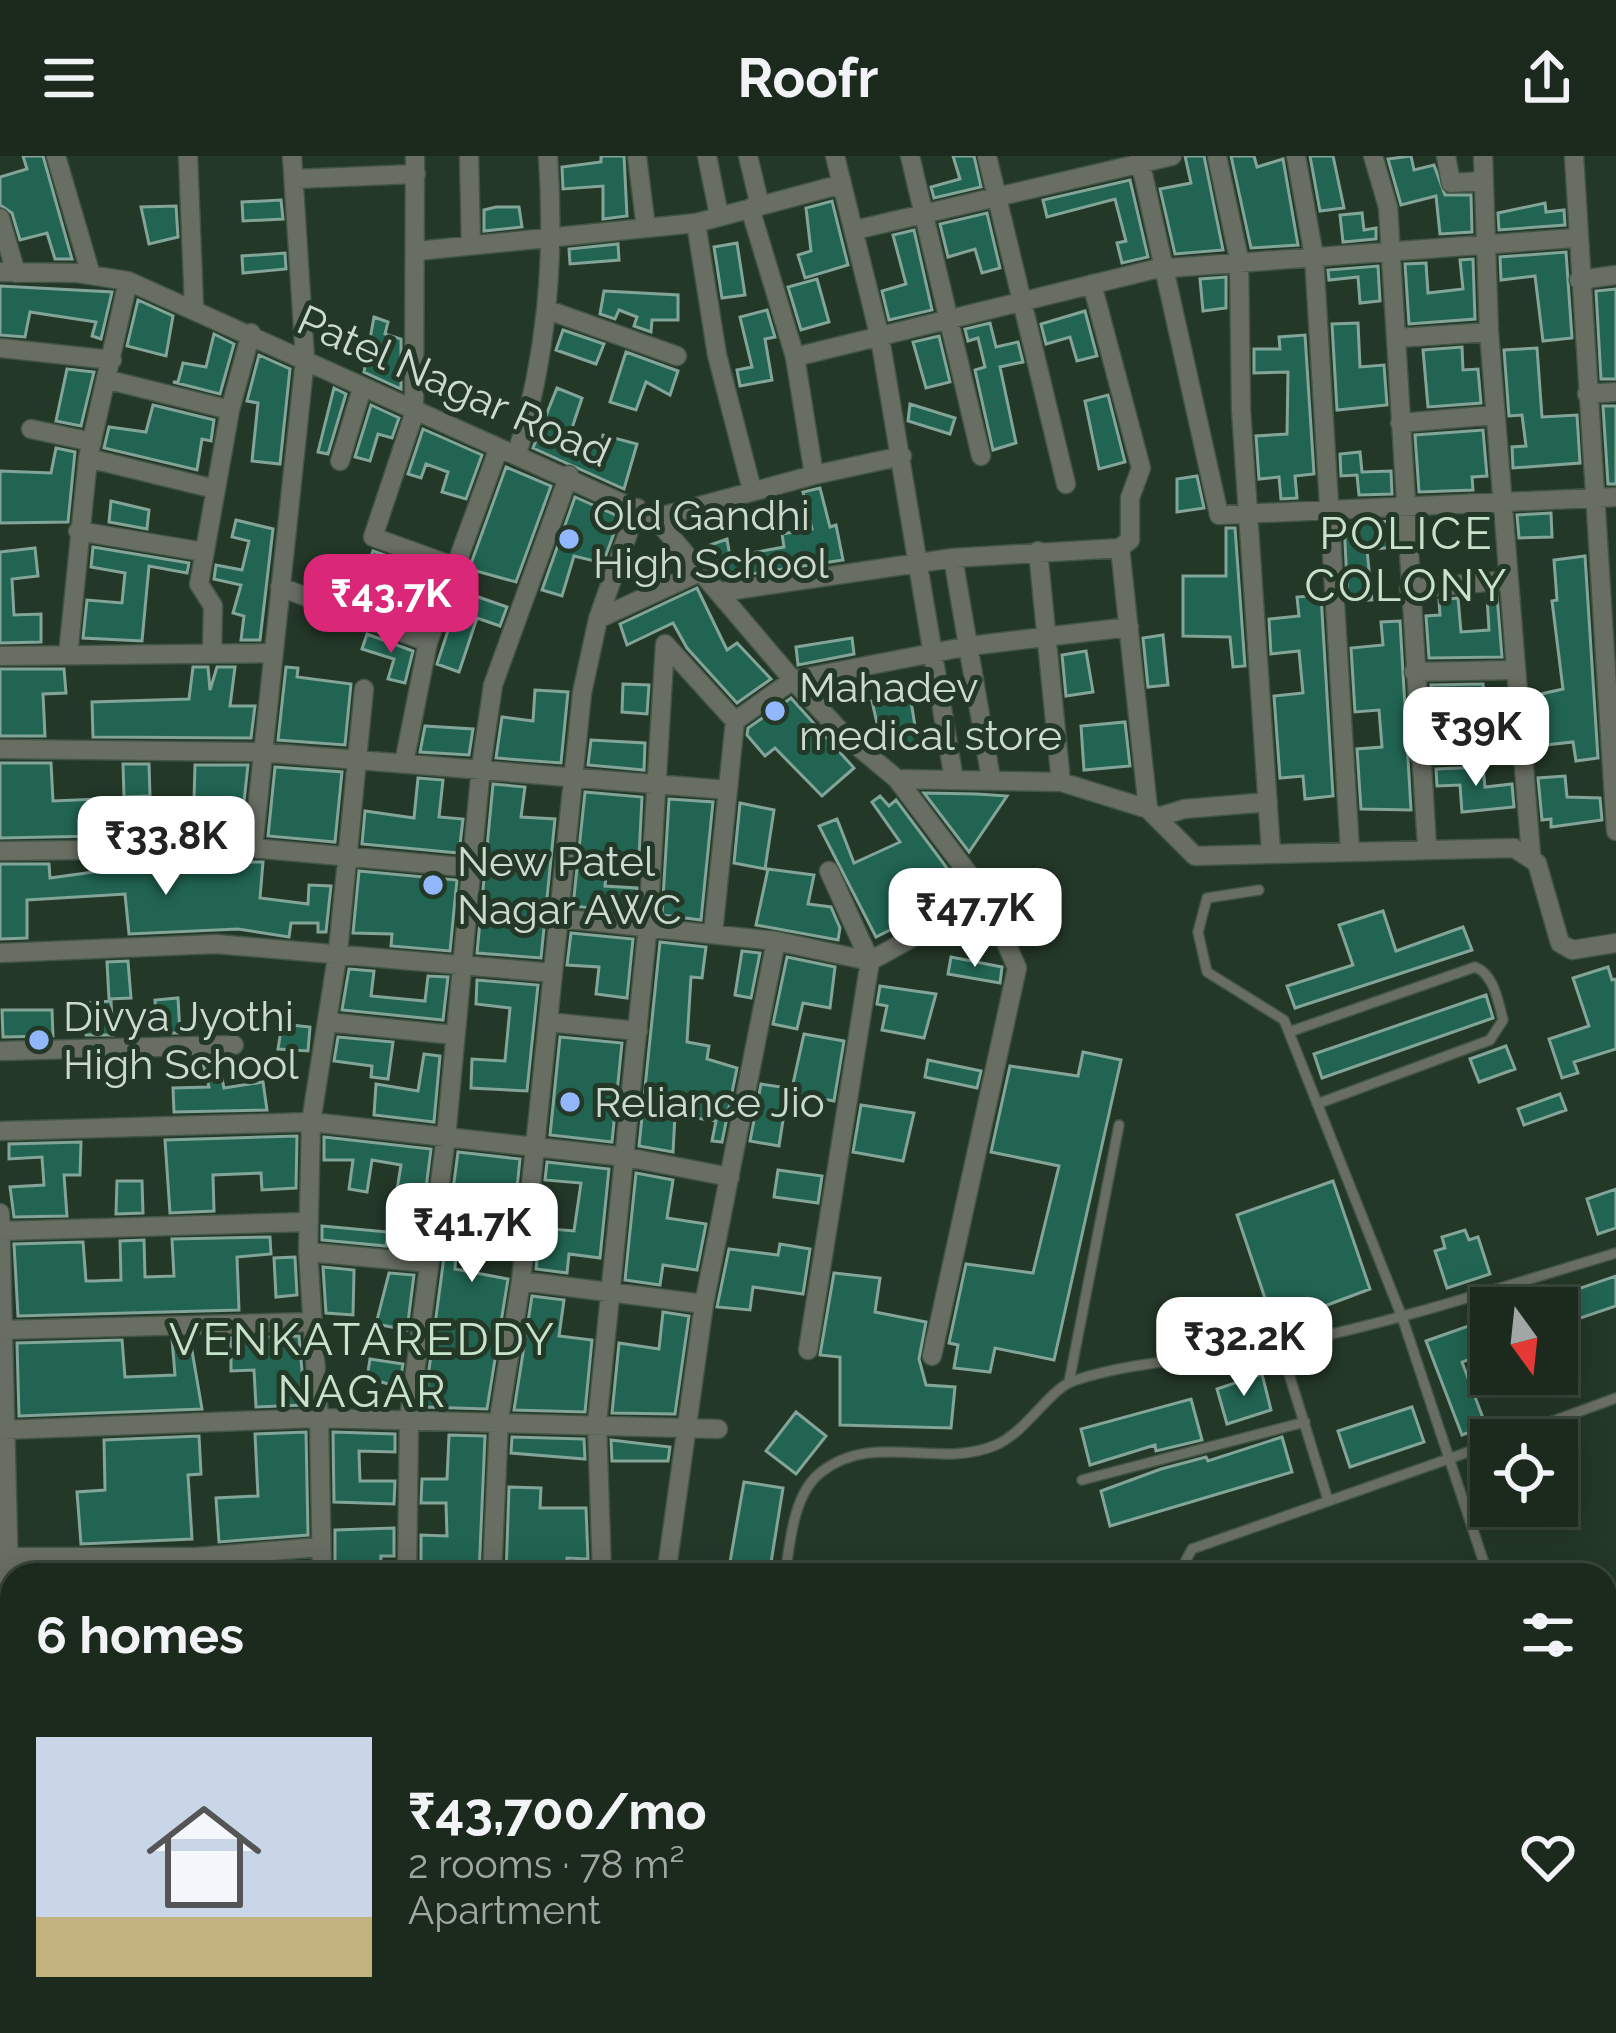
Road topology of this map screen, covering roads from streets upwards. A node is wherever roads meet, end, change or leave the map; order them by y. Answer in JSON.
{"nodes":[{"id":1,"x":56,"y":156,"type":"edge"},
{"id":2,"x":188,"y":156,"type":"edge"},
{"id":3,"x":292,"y":156,"type":"edge"},
{"id":4,"x":469,"y":156,"type":"edge"},
{"id":5,"x":548,"y":156,"type":"edge"},
{"id":6,"x":637,"y":156,"type":"edge"},
{"id":7,"x":707,"y":156,"type":"edge"},
{"id":8,"x":748,"y":156,"type":"edge"},
{"id":9,"x":836,"y":156,"type":"edge"},
{"id":10,"x":910,"y":156,"type":"edge"},
{"id":11,"x":987,"y":156,"type":"edge"},
{"id":12,"x":1062,"y":156,"type":"edge"},
{"id":13,"x":1172,"y":156,"type":"edge"},
{"id":14,"x":1217,"y":156,"type":"edge"},
{"id":15,"x":1296,"y":156,"type":"edge"},
{"id":16,"x":1373,"y":156,"type":"edge"},
{"id":17,"x":1446,"y":156,"type":"edge"},
{"id":18,"x":1483,"y":156,"type":"edge"},
{"id":19,"x":1574,"y":156,"type":"edge"},
{"id":20,"x":1140,"y":160,"type":"edge"},
{"id":21,"x":415,"y":165,"type":"edge"},
{"id":22,"x":294,"y":179,"type":"junction"},
{"id":23,"x":1067,"y":179,"type":"junction"},
{"id":24,"x":1484,"y":181,"type":"junction"},
{"id":25,"x":842,"y":184,"type":"junction"},
{"id":26,"x":997,"y":195,"type":"junction"},
{"id":27,"x":755,"y":207,"type":"junction"},
{"id":28,"x":924,"y":212,"type":"junction"},
{"id":29,"x":719,"y":215,"type":"junction"},
{"id":30,"x":0,"y":218,"type":"edge"},
{"id":31,"x":696,"y":224,"type":"junction"},
{"id":32,"x":646,"y":227,"type":"junction"},
{"id":33,"x":855,"y":230,"type":"junction"},
{"id":34,"x":553,"y":234,"type":"junction"},
{"id":35,"x":1575,"y":238,"type":"junction"},
{"id":36,"x":1483,"y":244,"type":"junction"},
{"id":37,"x":471,"y":245,"type":"junction"},
{"id":38,"x":1391,"y":250,"type":"junction"},
{"id":39,"x":416,"y":251,"type":"junction"},
{"id":40,"x":1314,"y":256,"type":"junction"},
{"id":41,"x":1239,"y":259,"type":"junction"},
{"id":42,"x":1167,"y":267,"type":"junction"},
{"id":43,"x":8,"y":272,"type":"edge"},
{"id":44,"x":91,"y":275,"type":"junction"},
{"id":45,"x":1616,"y":275,"type":"edge"},
{"id":46,"x":1579,"y":280,"type":"junction"},
{"id":47,"x":128,"y":281,"type":"junction"},
{"id":48,"x":1092,"y":284,"type":"junction"},
{"id":49,"x":1020,"y":301,"type":"junction"},
{"id":50,"x":194,"y":308,"type":"junction"},
{"id":51,"x":548,"y":310,"type":"junction"},
{"id":52,"x":950,"y":319,"type":"junction"},
{"id":53,"x":1489,"y":332,"type":"junction"},
{"id":54,"x":250,"y":333,"type":"junction"},
{"id":55,"x":880,"y":338,"type":"junction"},
{"id":56,"x":1396,"y":338,"type":"junction"},
{"id":57,"x":0,"y":348,"type":"edge"},
{"id":58,"x":677,"y":356,"type":"dead end"},
{"id":59,"x":795,"y":357,"type":"junction"},
{"id":60,"x":305,"y":359,"type":"junction"},
{"id":61,"x":111,"y":370,"type":"junction"},
{"id":62,"x":362,"y":388,"type":"junction"},
{"id":63,"x":1616,"y":392,"type":"edge"},
{"id":64,"x":1587,"y":394,"type":"junction"},
{"id":65,"x":230,"y":410,"type":"junction"},
{"id":66,"x":414,"y":414,"type":"junction"},
{"id":67,"x":1495,"y":415,"type":"junction"},
{"id":68,"x":1400,"y":423,"type":"junction"},
{"id":69,"x":31,"y":429,"type":"dead end"},
{"id":70,"x":90,"y":450,"type":"junction"},
{"id":71,"x":508,"y":452,"type":"junction"},
{"id":72,"x":902,"y":456,"type":"junction"},
{"id":73,"x":981,"y":456,"type":"dead end"},
{"id":74,"x":340,"y":461,"type":"dead end"},
{"id":75,"x":569,"y":475,"type":"junction"},
{"id":76,"x":814,"y":475,"type":"junction"},
{"id":77,"x":1066,"y":484,"type":"dead end"},
{"id":78,"x":214,"y":489,"type":"junction"},
{"id":79,"x":752,"y":490,"type":"junction"},
{"id":80,"x":1606,"y":497,"type":"edge"},
{"id":81,"x":1503,"y":499,"type":"junction"},
{"id":82,"x":1404,"y":505,"type":"junction"},
{"id":83,"x":1326,"y":512,"type":"junction"},
{"id":84,"x":646,"y":513,"type":"junction"},
{"id":85,"x":1251,"y":516,"type":"junction"},
{"id":86,"x":78,"y":531,"type":"junction"},
{"id":87,"x":1120,"y":548,"type":"junction"},
{"id":88,"x":1038,"y":550,"type":"junction"},
{"id":89,"x":204,"y":552,"type":"junction"},
{"id":90,"x":953,"y":557,"type":"junction"},
{"id":91,"x":915,"y":562,"type":"junction"},
{"id":92,"x":456,"y":566,"type":"junction"},
{"id":93,"x":702,"y":571,"type":"junction"},
{"id":94,"x":1509,"y":580,"type":"junction"},
{"id":95,"x":280,"y":587,"type":"junction"},
{"id":96,"x":1409,"y":589,"type":"junction"},
{"id":97,"x":721,"y":592,"type":"junction"},
{"id":98,"x":598,"y":619,"type":"junction"},
{"id":99,"x":1129,"y":626,"type":"junction"},
{"id":100,"x":1609,"y":636,"type":"edge"},
{"id":101,"x":1045,"y":638,"type":"junction"},
{"id":102,"x":428,"y":642,"type":"junction"},
{"id":103,"x":969,"y":646,"type":"junction"},
{"id":104,"x":212,"y":653,"type":"junction"},
{"id":105,"x":270,"y":653,"type":"junction"},
{"id":106,"x":931,"y":654,"type":"junction"},
{"id":107,"x":68,"y":655,"type":"junction"},
{"id":108,"x":0,"y":656,"type":"edge"},
{"id":109,"x":1516,"y":670,"type":"junction"},
{"id":110,"x":1414,"y":672,"type":"junction"},
{"id":111,"x":793,"y":680,"type":"junction"},
{"id":112,"x":364,"y":688,"type":"dead end"},
{"id":113,"x":735,"y":721,"type":"junction"},
{"id":114,"x":0,"y":749,"type":"edge"},
{"id":115,"x":259,"y":752,"type":"junction"},
{"id":116,"x":1523,"y":752,"type":"junction"},
{"id":117,"x":1419,"y":756,"type":"junction"},
{"id":118,"x":358,"y":761,"type":"junction"},
{"id":119,"x":404,"y":763,"type":"junction"},
{"id":120,"x":481,"y":767,"type":"junction"},
{"id":121,"x":571,"y":778,"type":"junction"},
{"id":122,"x":897,"y":779,"type":"junction"},
{"id":123,"x":991,"y":779,"type":"junction"},
{"id":124,"x":954,"y":780,"type":"junction"},
{"id":125,"x":658,"y":782,"type":"junction"},
{"id":126,"x":1061,"y":782,"type":"junction"},
{"id":127,"x":728,"y":790,"type":"junction"},
{"id":128,"x":1268,"y":802,"type":"junction"},
{"id":129,"x":1153,"y":813,"type":"junction"},
{"id":130,"x":1616,"y":820,"type":"edge"},
{"id":131,"x":1616,"y":831,"type":"edge"},
{"id":132,"x":1427,"y":847,"type":"junction"},
{"id":133,"x":253,"y":848,"type":"junction"},
{"id":134,"x":1350,"y":850,"type":"junction"},
{"id":135,"x":0,"y":851,"type":"edge"},
{"id":136,"x":1271,"y":852,"type":"junction"},
{"id":137,"x":1532,"y":855,"type":"junction"},
{"id":138,"x":348,"y":859,"type":"junction"},
{"id":139,"x":473,"y":868,"type":"junction"},
{"id":140,"x":829,"y":871,"type":"dead end"},
{"id":141,"x":986,"y":896,"type":"junction"},
{"id":142,"x":558,"y":918,"type":"junction"},
{"id":143,"x":648,"y":924,"type":"junction"},
{"id":144,"x":712,"y":933,"type":"junction"},
{"id":145,"x":776,"y":940,"type":"junction"},
{"id":146,"x":1616,"y":943,"type":"edge"},
{"id":147,"x":338,"y":951,"type":"junction"},
{"id":148,"x":0,"y":953,"type":"edge"},
{"id":149,"x":870,"y":961,"type":"junction"},
{"id":150,"x":461,"y":965,"type":"junction"},
{"id":151,"x":553,"y":973,"type":"junction"},
{"id":152,"x":328,"y":1022,"type":"junction"},
{"id":153,"x":548,"y":1022,"type":"junction"},
{"id":154,"x":638,"y":1030,"type":"junction"},
{"id":155,"x":454,"y":1035,"type":"junction"},
{"id":156,"x":233,"y":1046,"type":"dead end"},
{"id":157,"x":0,"y":1051,"type":"edge"},
{"id":158,"x":311,"y":1122,"type":"junction"},
{"id":159,"x":0,"y":1131,"type":"edge"},
{"id":160,"x":446,"y":1137,"type":"junction"},
{"id":161,"x":536,"y":1145,"type":"junction"},
{"id":162,"x":626,"y":1156,"type":"junction"},
{"id":163,"x":730,"y":1177,"type":"junction"},
{"id":164,"x":308,"y":1222,"type":"junction"},
{"id":165,"x":1,"y":1225,"type":"edge"},
{"id":166,"x":308,"y":1252,"type":"junction"},
{"id":167,"x":429,"y":1263,"type":"junction"},
{"id":168,"x":521,"y":1281,"type":"junction"},
{"id":169,"x":611,"y":1290,"type":"junction"},
{"id":170,"x":704,"y":1304,"type":"junction"},
{"id":171,"x":314,"y":1322,"type":"junction"},
{"id":172,"x":2,"y":1330,"type":"edge"},
{"id":173,"x":808,"y":1350,"type":"dead end"},
{"id":174,"x":932,"y":1356,"type":"dead end"},
{"id":175,"x":319,"y":1418,"type":"junction"},
{"id":176,"x":409,"y":1418,"type":"junction"},
{"id":177,"x":499,"y":1419,"type":"junction"},
{"id":178,"x":597,"y":1423,"type":"junction"},
{"id":179,"x":688,"y":1427,"type":"junction"},
{"id":180,"x":718,"y":1429,"type":"dead end"},
{"id":181,"x":3,"y":1430,"type":"edge"},
{"id":182,"x":321,"y":1547,"type":"junction"},
{"id":183,"x":4,"y":1557,"type":"edge"},
{"id":184,"x":84,"y":1563,"type":"edge"},
{"id":185,"x":217,"y":1563,"type":"edge"},
{"id":186,"x":322,"y":1563,"type":"edge"},
{"id":187,"x":406,"y":1563,"type":"edge"},
{"id":188,"x":493,"y":1563,"type":"edge"},
{"id":189,"x":602,"y":1563,"type":"edge"},
{"id":190,"x":668,"y":1563,"type":"edge"}],
"edges":[{"from":1,"to":44,"type":"street"},
{"from":2,"to":50,"type":"street"},
{"from":3,"to":22,"type":"street"},
{"from":4,"to":37,"type":"street"},
{"from":5,"to":34,"type":"street"},
{"from":6,"to":32,"type":"street"},
{"from":7,"to":29,"type":"street"},
{"from":8,"to":27,"type":"street"},
{"from":9,"to":25,"type":"street"},
{"from":10,"to":28,"type":"street"},
{"from":11,"to":26,"type":"street"},
{"from":12,"to":23,"type":"street"},
{"from":13,"to":20,"type":"street"},
{"from":14,"to":41,"type":"street"},
{"from":15,"to":40,"type":"street"},
{"from":16,"to":38,"type":"street"},
{"from":17,"to":24,"type":"street"},
{"from":18,"to":24,"type":"street"},
{"from":19,"to":35,"type":"street"},
{"from":20,"to":23,"type":"street"},
{"from":20,"to":42,"type":"street"},
{"from":21,"to":22,"type":"street"},
{"from":21,"to":39,"type":"street"},
{"from":22,"to":60,"type":"street"},
{"from":23,"to":26,"type":"street"},
{"from":24,"to":36,"type":"street"},
{"from":25,"to":27,"type":"street"},
{"from":25,"to":33,"type":"street"},
{"from":26,"to":28,"type":"street"},
{"from":26,"to":49,"type":"street"},
{"from":27,"to":29,"type":"street"},
{"from":27,"to":59,"type":"street"},
{"from":28,"to":33,"type":"street"},
{"from":28,"to":52,"type":"street"},
{"from":29,"to":31,"type":"street"},
{"from":30,"to":43,"type":"street"},
{"from":31,"to":32,"type":"street"},
{"from":31,"to":79,"type":"street"},
{"from":32,"to":34,"type":"street"},
{"from":33,"to":55,"type":"street"},
{"from":34,"to":37,"type":"street"},
{"from":34,"to":51,"type":"street"},
{"from":35,"to":36,"type":"street"},
{"from":35,"to":46,"type":"street"},
{"from":36,"to":38,"type":"street"},
{"from":36,"to":53,"type":"street"},
{"from":37,"to":39,"type":"street"},
{"from":38,"to":40,"type":"street"},
{"from":38,"to":56,"type":"street"},
{"from":39,"to":66,"type":"street"},
{"from":40,"to":41,"type":"street"},
{"from":40,"to":83,"type":"street"},
{"from":41,"to":42,"type":"street"},
{"from":41,"to":85,"type":"street"},
{"from":42,"to":48,"type":"street"},
{"from":42,"to":85,"type":"street"},
{"from":43,"to":44,"type":"street","name":"Patel Nagar Road"},
{"from":44,"to":47,"type":"street","name":"Patel Nagar Road"},
{"from":45,"to":46,"type":"street"},
{"from":46,"to":64,"type":"street"},
{"from":47,"to":50,"type":"street","name":"Patel Nagar Road"},
{"from":47,"to":61,"type":"street"},
{"from":48,"to":49,"type":"street"},
{"from":48,"to":87,"type":"street"},
{"from":49,"to":52,"type":"street"},
{"from":49,"to":77,"type":"street"},
{"from":50,"to":54,"type":"street","name":"Patel Nagar Road"},
{"from":51,"to":58,"type":"street"},
{"from":51,"to":71,"type":"street"},
{"from":52,"to":55,"type":"street"},
{"from":52,"to":73,"type":"street"},
{"from":53,"to":56,"type":"street"},
{"from":53,"to":67,"type":"street"},
{"from":54,"to":60,"type":"street","name":"Patel Nagar Road"},
{"from":54,"to":65,"type":"street"},
{"from":55,"to":59,"type":"street"},
{"from":55,"to":72,"type":"street"},
{"from":56,"to":68,"type":"street"},
{"from":57,"to":61,"type":"street"},
{"from":59,"to":76,"type":"street"},
{"from":60,"to":62,"type":"street","name":"Patel Nagar Road"},
{"from":60,"to":95,"type":"street"},
{"from":61,"to":65,"type":"street"},
{"from":61,"to":70,"type":"street"},
{"from":62,"to":66,"type":"street","name":"Patel Nagar Road"},
{"from":62,"to":74,"type":"street"},
{"from":63,"to":64,"type":"street"},
{"from":64,"to":80,"type":"street"},
{"from":65,"to":78,"type":"street"},
{"from":66,"to":71,"type":"street","name":"Patel Nagar Road"},
{"from":66,"to":92,"type":"street"},
{"from":67,"to":68,"type":"street"},
{"from":67,"to":81,"type":"street"},
{"from":68,"to":82,"type":"street"},
{"from":69,"to":70,"type":"street"},
{"from":70,"to":78,"type":"street"},
{"from":70,"to":86,"type":"street"},
{"from":71,"to":75,"type":"street","name":"Patel Nagar Road"},
{"from":71,"to":92,"type":"street"},
{"from":72,"to":76,"type":"street"},
{"from":72,"to":91,"type":"street"},
{"from":75,"to":84,"type":"street","name":"Patel Nagar Road"},
{"from":75,"to":120,"type":"street"},
{"from":76,"to":79,"type":"street"},
{"from":78,"to":89,"type":"street"},
{"from":79,"to":84,"type":"street"},
{"from":80,"to":81,"type":"street"},
{"from":80,"to":100,"type":"street"},
{"from":81,"to":82,"type":"street"},
{"from":81,"to":94,"type":"street"},
{"from":82,"to":83,"type":"street"},
{"from":82,"to":96,"type":"street"},
{"from":83,"to":85,"type":"street"},
{"from":83,"to":134,"type":"street"},
{"from":84,"to":93,"type":"street","name":"Patel Nagar Road"},
{"from":84,"to":98,"type":"street"},
{"from":85,"to":128,"type":"street"},
{"from":86,"to":89,"type":"street"},
{"from":86,"to":107,"type":"street"},
{"from":87,"to":88,"type":"street"},
{"from":87,"to":99,"type":"street"},
{"from":88,"to":90,"type":"street"},
{"from":88,"to":101,"type":"street"},
{"from":89,"to":104,"type":"street"},
{"from":90,"to":91,"type":"street"},
{"from":90,"to":103,"type":"street"},
{"from":91,"to":97,"type":"street"},
{"from":91,"to":106,"type":"street"},
{"from":92,"to":102,"type":"street"},
{"from":93,"to":97,"type":"street","name":"Patel Nagar Road"},
{"from":93,"to":98,"type":"street"},
{"from":94,"to":96,"type":"street"},
{"from":94,"to":109,"type":"street"},
{"from":95,"to":102,"type":"street"},
{"from":95,"to":105,"type":"street"},
{"from":96,"to":110,"type":"street"},
{"from":97,"to":111,"type":"street","name":"Patel Nagar Road"},
{"from":98,"to":121,"type":"street"},
{"from":99,"to":101,"type":"street"},
{"from":99,"to":129,"type":"street"},
{"from":100,"to":130,"type":"street"},
{"from":101,"to":103,"type":"street"},
{"from":101,"to":126,"type":"street"},
{"from":102,"to":119,"type":"street"},
{"from":103,"to":106,"type":"street"},
{"from":103,"to":123,"type":"street"},
{"from":104,"to":105,"type":"street"},
{"from":104,"to":107,"type":"street"},
{"from":105,"to":115,"type":"street"},
{"from":106,"to":111,"type":"street"},
{"from":106,"to":124,"type":"street"},
{"from":107,"to":108,"type":"street"},
{"from":109,"to":110,"type":"street"},
{"from":109,"to":116,"type":"street"},
{"from":110,"to":117,"type":"street"},
{"from":111,"to":113,"type":"street"},
{"from":111,"to":122,"type":"street","name":"Patel Nagar Road"},
{"from":112,"to":118,"type":"street"},
{"from":113,"to":125,"type":"street"},
{"from":113,"to":127,"type":"street"},
{"from":114,"to":115,"type":"street"},
{"from":115,"to":118,"type":"street"},
{"from":115,"to":133,"type":"street"},
{"from":116,"to":117,"type":"street"},
{"from":116,"to":137,"type":"street"},
{"from":117,"to":132,"type":"street"},
{"from":118,"to":119,"type":"street"},
{"from":118,"to":138,"type":"street"},
{"from":119,"to":120,"type":"street"},
{"from":120,"to":121,"type":"street"},
{"from":120,"to":139,"type":"street"},
{"from":121,"to":125,"type":"street"},
{"from":121,"to":142,"type":"street"},
{"from":122,"to":124,"type":"street"},
{"from":122,"to":141,"type":"street","name":"Patel Nagar Road"},
{"from":123,"to":124,"type":"street"},
{"from":123,"to":126,"type":"street"},
{"from":125,"to":127,"type":"street"},
{"from":125,"to":143,"type":"street"},
{"from":126,"to":129,"type":"street"},
{"from":127,"to":144,"type":"street"},
{"from":128,"to":129,"type":"street"},
{"from":128,"to":136,"type":"street"},
{"from":129,"to":136,"type":"street"},
{"from":130,"to":131,"type":"street"},
{"from":132,"to":134,"type":"street"},
{"from":132,"to":137,"type":"street"},
{"from":133,"to":135,"type":"street"},
{"from":133,"to":138,"type":"street"},
{"from":134,"to":136,"type":"street"},
{"from":137,"to":146,"type":"street"},
{"from":138,"to":139,"type":"street"},
{"from":138,"to":147,"type":"street"},
{"from":139,"to":150,"type":"street"},
{"from":140,"to":149,"type":"street"},
{"from":141,"to":149,"type":"street"},
{"from":141,"to":174,"type":"street","name":"Patel Nagar Road"},
{"from":142,"to":143,"type":"street"},
{"from":142,"to":151,"type":"street"},
{"from":143,"to":144,"type":"street"},
{"from":143,"to":154,"type":"street"},
{"from":144,"to":145,"type":"street"},
{"from":145,"to":149,"type":"street"},
{"from":145,"to":163,"type":"street"},
{"from":147,"to":148,"type":"street"},
{"from":147,"to":150,"type":"street"},
{"from":147,"to":152,"type":"street"},
{"from":149,"to":173,"type":"street"},
{"from":150,"to":151,"type":"street"},
{"from":150,"to":155,"type":"street"},
{"from":151,"to":153,"type":"street"},
{"from":152,"to":155,"type":"street"},
{"from":152,"to":158,"type":"street"},
{"from":153,"to":154,"type":"street"},
{"from":153,"to":161,"type":"street"},
{"from":154,"to":162,"type":"street"},
{"from":155,"to":160,"type":"street"},
{"from":156,"to":157,"type":"street"},
{"from":158,"to":159,"type":"street"},
{"from":158,"to":160,"type":"street"},
{"from":158,"to":164,"type":"street"},
{"from":160,"to":161,"type":"street"},
{"from":160,"to":167,"type":"street"},
{"from":161,"to":162,"type":"street"},
{"from":161,"to":168,"type":"street"},
{"from":162,"to":163,"type":"street"},
{"from":162,"to":169,"type":"street"},
{"from":163,"to":170,"type":"street"},
{"from":164,"to":165,"type":"street"},
{"from":164,"to":166,"type":"street"},
{"from":165,"to":172,"type":"street"},
{"from":166,"to":167,"type":"street"},
{"from":166,"to":171,"type":"street"},
{"from":167,"to":176,"type":"street"},
{"from":168,"to":169,"type":"street"},
{"from":168,"to":177,"type":"street"},
{"from":169,"to":170,"type":"street"},
{"from":169,"to":178,"type":"street"},
{"from":170,"to":179,"type":"street"},
{"from":171,"to":172,"type":"street"},
{"from":171,"to":175,"type":"street"},
{"from":172,"to":181,"type":"street"},
{"from":175,"to":176,"type":"street"},
{"from":175,"to":181,"type":"street"},
{"from":175,"to":182,"type":"street"},
{"from":176,"to":177,"type":"street"},
{"from":176,"to":187,"type":"street"},
{"from":177,"to":178,"type":"street"},
{"from":177,"to":188,"type":"street"},
{"from":178,"to":179,"type":"street"},
{"from":178,"to":189,"type":"street"},
{"from":179,"to":180,"type":"street"},
{"from":179,"to":190,"type":"street"},
{"from":181,"to":183,"type":"street"},
{"from":182,"to":185,"type":"street"},
{"from":182,"to":186,"type":"street"},
{"from":183,"to":184,"type":"street"}]}
